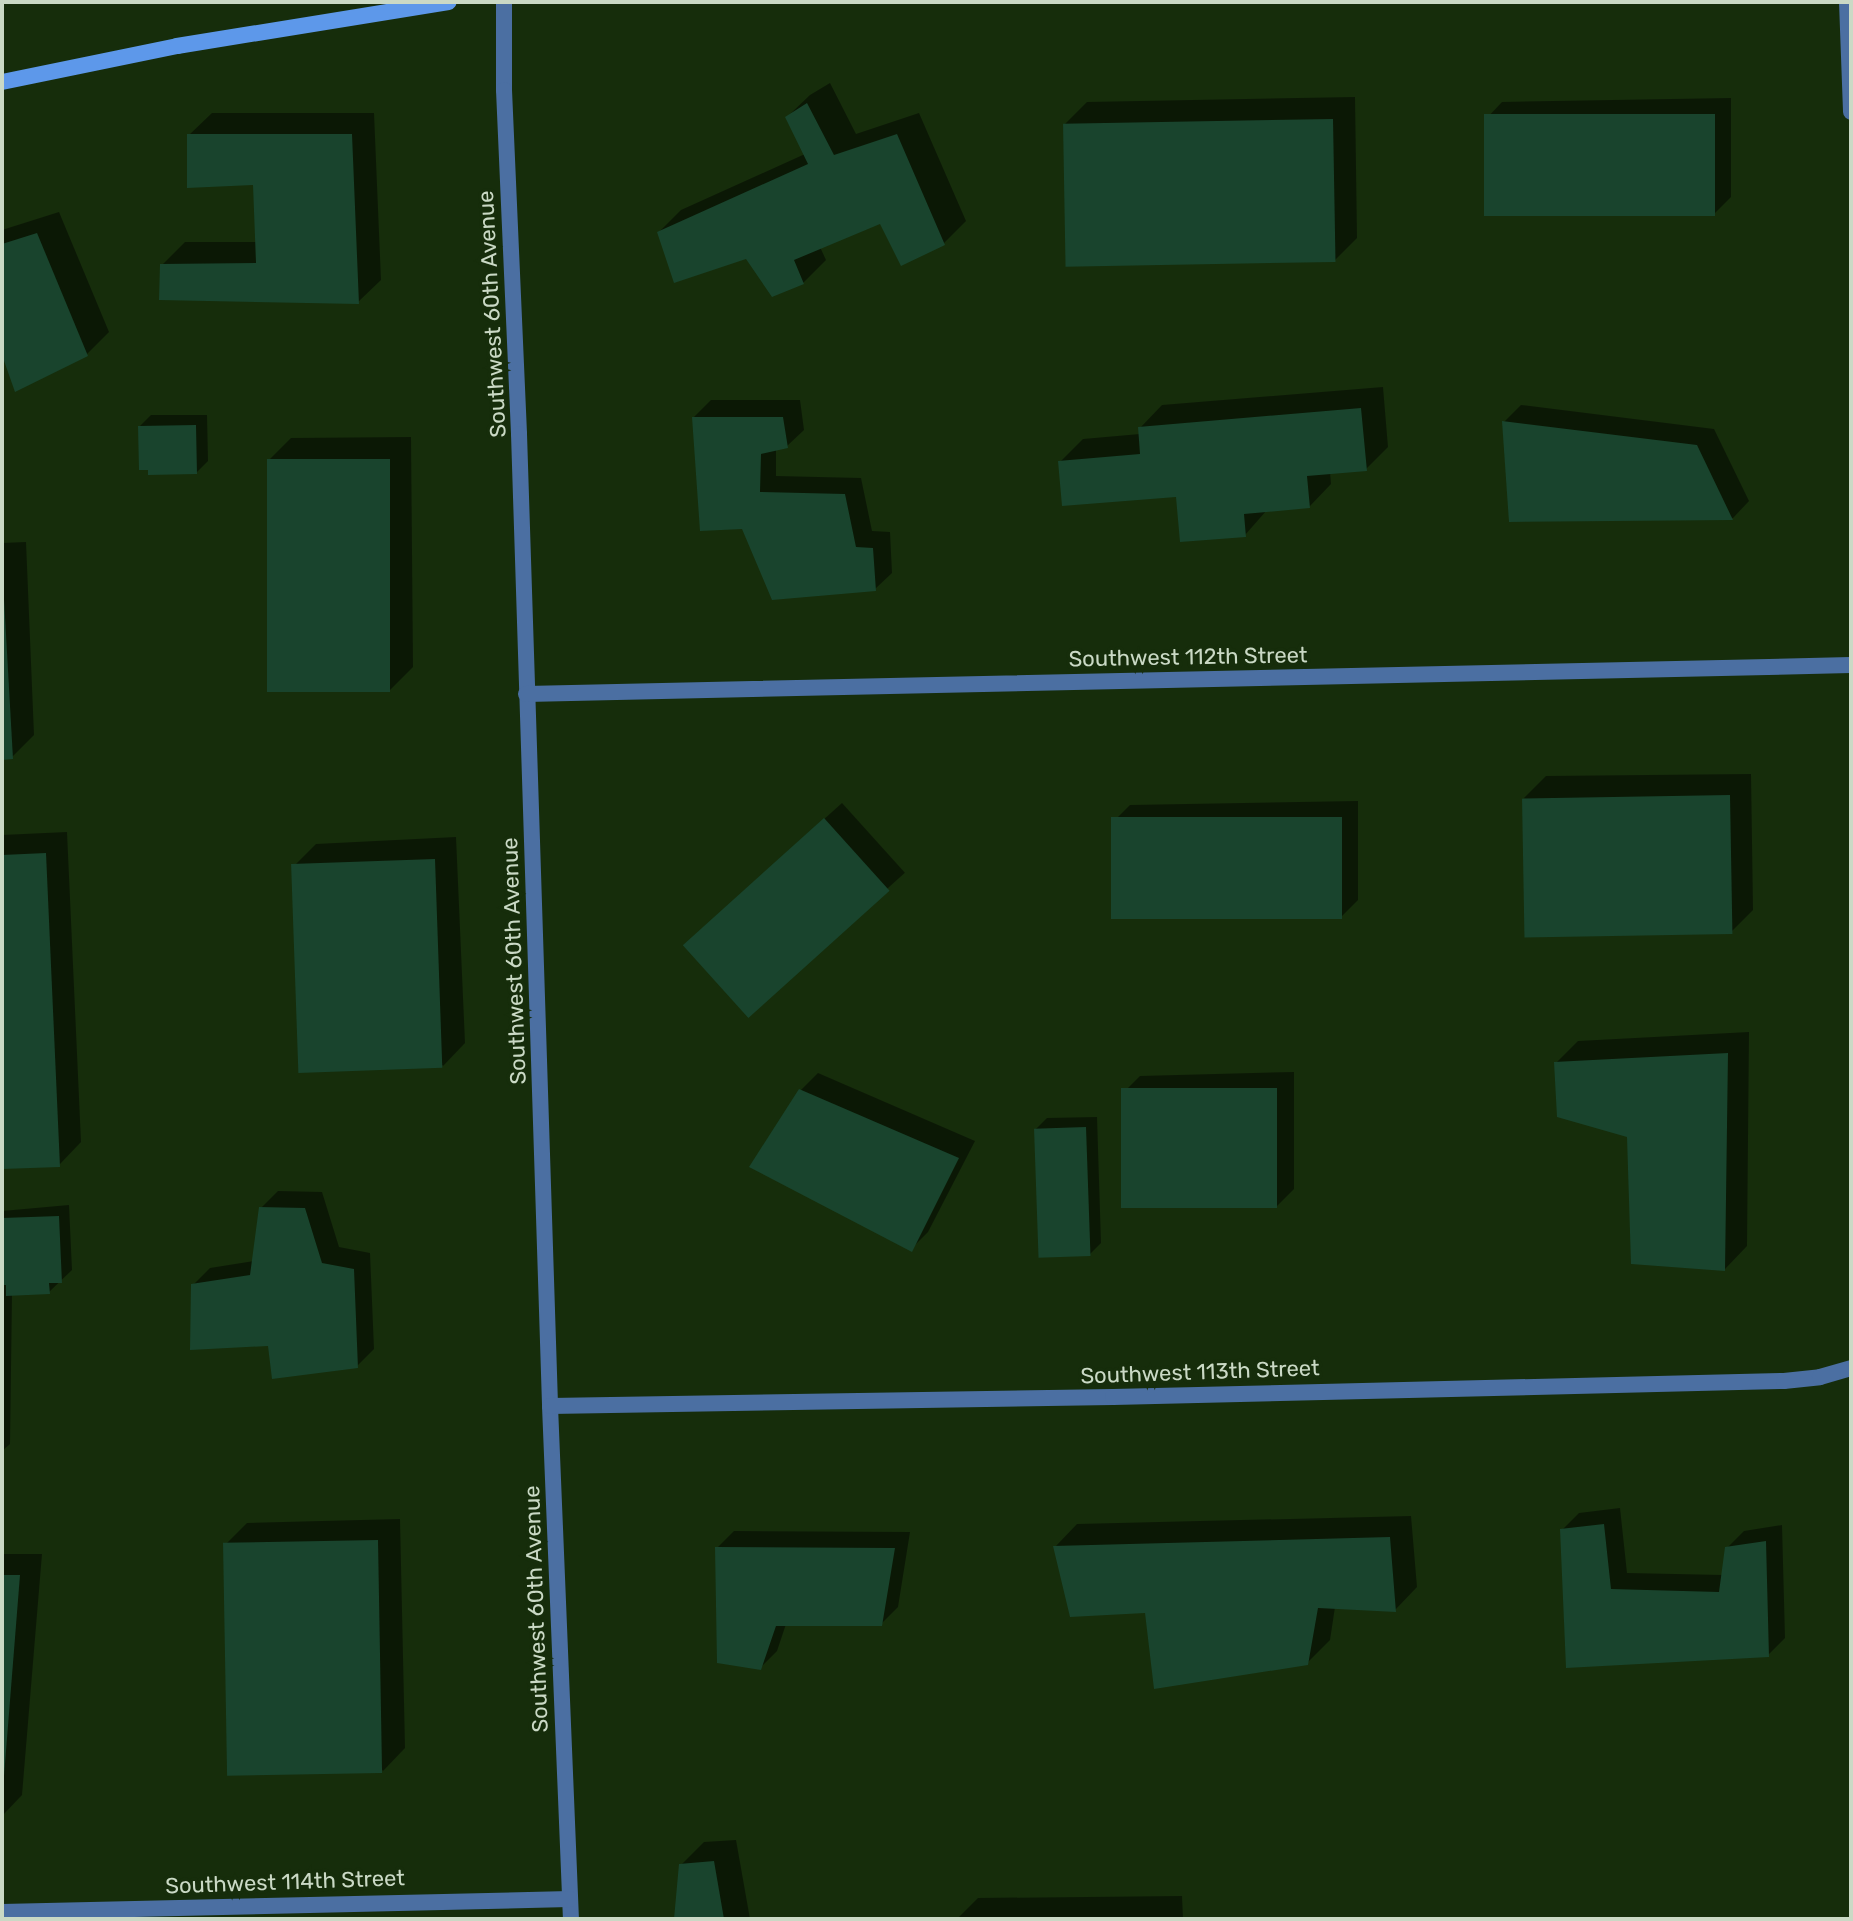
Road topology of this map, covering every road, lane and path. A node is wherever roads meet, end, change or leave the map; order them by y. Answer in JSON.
{"nodes":[{"id":1,"x":448,"y":2,"type":"edge"},
{"id":2,"x":504,"y":2,"type":"edge"},
{"id":3,"x":1847,"y":2,"type":"edge"},
{"id":4,"x":2,"y":82,"type":"edge"},
{"id":5,"x":1851,"y":112,"type":"edge"},
{"id":6,"x":1851,"y":665,"type":"edge"},
{"id":7,"x":526,"y":694,"type":"junction"},
{"id":8,"x":1851,"y":1368,"type":"edge"},
{"id":9,"x":550,"y":1406,"type":"junction"},
{"id":10,"x":570,"y":1899,"type":"junction"},
{"id":11,"x":2,"y":1912,"type":"edge"},
{"id":12,"x":571,"y":1919,"type":"edge"}],
"edges":[{"from":1,"to":4,"type":"main road"},
{"from":2,"to":7,"type":"street","name":"Southwest 60th Avenue"},
{"from":3,"to":5,"type":"street"},
{"from":6,"to":7,"type":"street","name":"Southwest 112th Street"},
{"from":7,"to":9,"type":"street","name":"Southwest 60th Avenue"},
{"from":8,"to":9,"type":"street","name":"Southwest 113th Street"},
{"from":9,"to":10,"type":"street","name":"Southwest 60th Avenue"},
{"from":10,"to":11,"type":"street","name":"Southwest 114th Street"},
{"from":10,"to":12,"type":"street","name":"Southwest 60th Avenue"}]}
